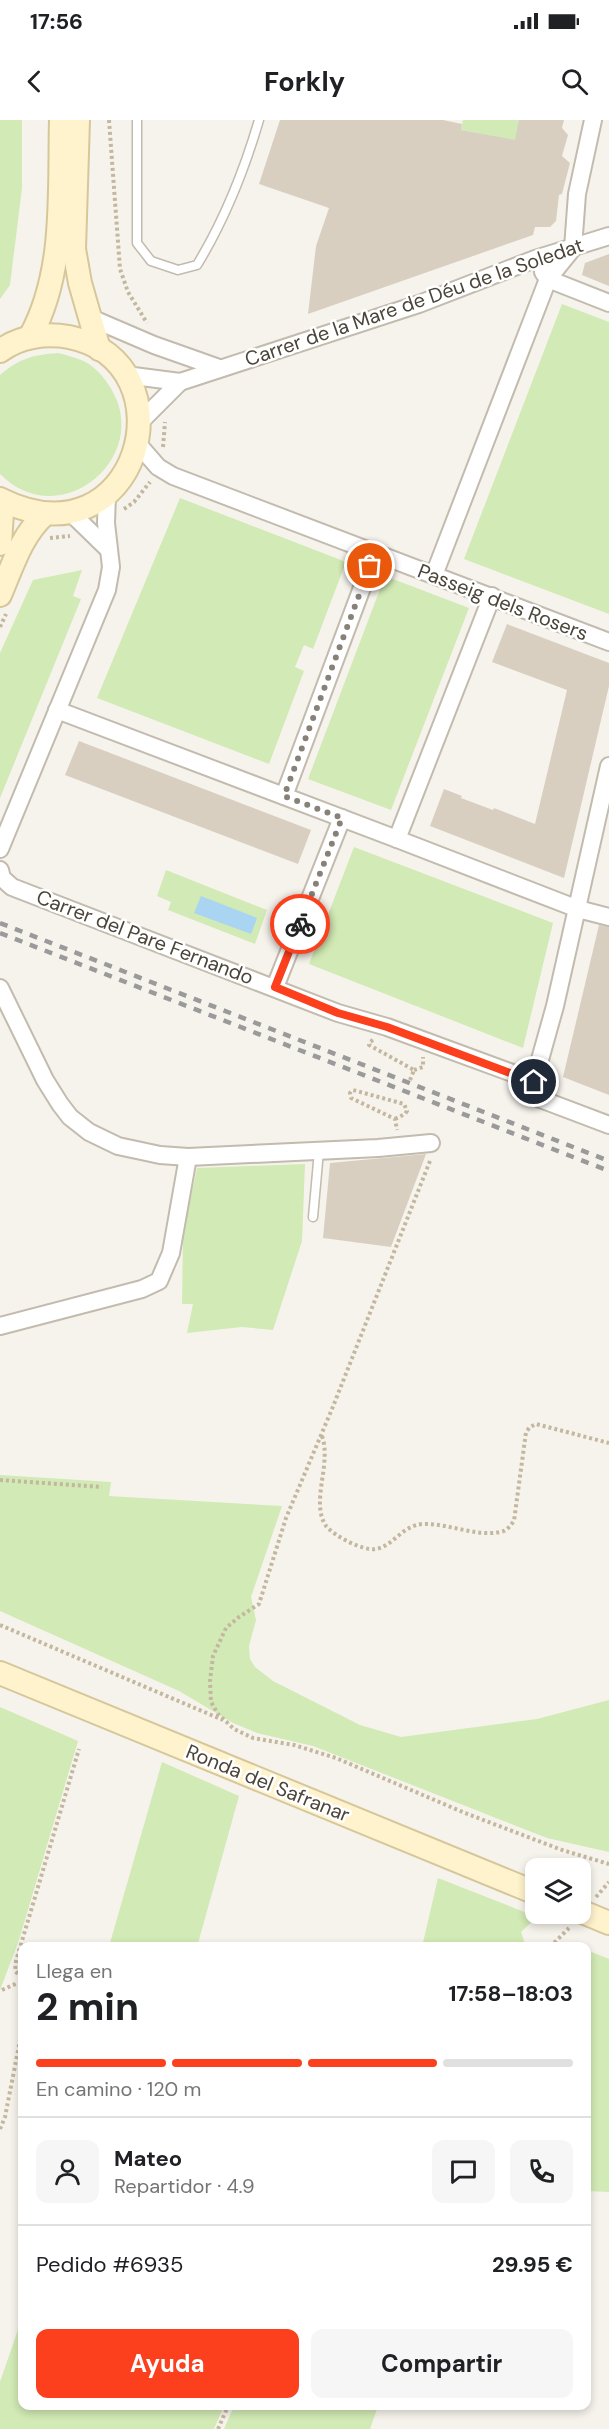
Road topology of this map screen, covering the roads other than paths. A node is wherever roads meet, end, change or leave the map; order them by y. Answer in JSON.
{"nodes":[{"id":1,"x":61,"y":120,"type":"edge"},
{"id":2,"x":78,"y":120,"type":"edge"},
{"id":3,"x":137,"y":120,"type":"edge"},
{"id":4,"x":259,"y":120,"type":"edge"},
{"id":5,"x":593,"y":120,"type":"edge"},
{"id":6,"x":609,"y":236,"type":"edge"},
{"id":7,"x":573,"y":248,"type":"junction"},
{"id":8,"x":535,"y":259,"type":"junction"},
{"id":9,"x":548,"y":279,"type":"junction"},
{"id":10,"x":609,"y":303,"type":"edge"},
{"id":11,"x":91,"y":318,"type":"junction"},
{"id":12,"x":30,"y":337,"type":"junction"},
{"id":13,"x":2,"y":347,"type":"edge"},
{"id":14,"x":99,"y":349,"type":"junction"},
{"id":15,"x":219,"y":368,"type":"junction"},
{"id":16,"x":126,"y":375,"type":"junction"},
{"id":17,"x":180,"y":382,"type":"junction"},
{"id":18,"x":139,"y":433,"type":"junction"},
{"id":19,"x":107,"y":495,"type":"junction"},
{"id":20,"x":0,"y":501,"type":"edge"},
{"id":21,"x":70,"y":512,"type":"junction"},
{"id":22,"x":45,"y":514,"type":"junction"},
{"id":23,"x":0,"y":544,"type":"edge"},
{"id":24,"x":108,"y":549,"type":"junction"},
{"id":25,"x":375,"y":553,"type":"junction"},
{"id":26,"x":434,"y":575,"type":"junction"},
{"id":27,"x":0,"y":595,"type":"edge"},
{"id":28,"x":492,"y":596,"type":"junction"},
{"id":29,"x":609,"y":642,"type":"edge"},
{"id":30,"x":57,"y":710,"type":"junction"},
{"id":31,"x":609,"y":766,"type":"edge"},
{"id":32,"x":284,"y":796,"type":"junction"},
{"id":33,"x":342,"y":818,"type":"junction"},
{"id":34,"x":398,"y":839,"type":"junction"},
{"id":35,"x":0,"y":849,"type":"edge"},
{"id":36,"x":0,"y":870,"type":"edge"},
{"id":37,"x":578,"y":909,"type":"junction"},
{"id":38,"x":609,"y":917,"type":"edge"},
{"id":39,"x":275,"y":987,"type":"junction"},
{"id":40,"x":0,"y":988,"type":"edge"},
{"id":41,"x":535,"y":1089,"type":"junction"},
{"id":42,"x":609,"y":1125,"type":"edge"},
{"id":43,"x":431,"y":1143,"type":"road end"},
{"id":44,"x":319,"y":1151,"type":"junction"},
{"id":45,"x":188,"y":1157,"type":"junction"},
{"id":46,"x":313,"y":1216,"type":"dead end"},
{"id":47,"x":0,"y":1326,"type":"edge"},
{"id":48,"x":0,"y":1673,"type":"edge"},
{"id":49,"x":525,"y":1888,"type":"edge"},
{"id":50,"x":591,"y":1916,"type":"edge"},
{"id":51,"x":609,"y":1923,"type":"edge"}],
"edges":[{"from":1,"to":12,"type":"street"},
{"from":2,"to":11,"type":"street"},
{"from":3,"to":4,"type":"lane"},
{"from":5,"to":7,"type":"street"},
{"from":6,"to":7,"type":"street","name":"Carrer de la Mare de Déu de la Soledat"},
{"from":7,"to":8,"type":"street","name":"Carrer de la Mare de Déu de la Soledat"},
{"from":7,"to":9,"type":"street"},
{"from":8,"to":9,"type":"street"},
{"from":8,"to":15,"type":"street","name":"Carrer de la Mare de Déu de la Soledat"},
{"from":9,"to":10,"type":"street"},
{"from":9,"to":26,"type":"street"},
{"from":11,"to":14,"type":"street"},
{"from":11,"to":15,"type":"street","name":"Carrer de la Mare de Déu de la Soledat"},
{"from":12,"to":13,"type":"street"},
{"from":12,"to":14,"type":"street"},
{"from":14,"to":16,"type":"street"},
{"from":15,"to":17,"type":"street","name":"Carrer de la Mare de Déu de la Soledat"},
{"from":16,"to":17,"type":"street","name":"Carrer de la Mare de Déu de la Soledat"},
{"from":16,"to":18,"type":"street"},
{"from":17,"to":18,"type":"street","name":"Carrer de la Mare de Déu de la Soledat"},
{"from":18,"to":19,"type":"street"},
{"from":18,"to":25,"type":"street","name":"Passeig dels Rosers"},
{"from":19,"to":21,"type":"street"},
{"from":19,"to":24,"type":"street"},
{"from":20,"to":22,"type":"street"},
{"from":20,"to":23,"type":"street"},
{"from":21,"to":22,"type":"street"},
{"from":21,"to":24,"type":"street"},
{"from":22,"to":27,"type":"street"},
{"from":24,"to":30,"type":"street"},
{"from":25,"to":26,"type":"street","name":"Passeig dels Rosers"},
{"from":25,"to":32,"type":"street"},
{"from":26,"to":28,"type":"street","name":"Passeig dels Rosers"},
{"from":28,"to":29,"type":"street","name":"Passeig dels Rosers"},
{"from":28,"to":34,"type":"street"},
{"from":30,"to":32,"type":"street"},
{"from":30,"to":35,"type":"street"},
{"from":31,"to":37,"type":"street"},
{"from":32,"to":33,"type":"street"},
{"from":33,"to":34,"type":"street"},
{"from":33,"to":39,"type":"street"},
{"from":34,"to":37,"type":"street"},
{"from":36,"to":39,"type":"street","name":"Carrer del Pare Fernando"},
{"from":37,"to":38,"type":"street"},
{"from":37,"to":41,"type":"street"},
{"from":39,"to":41,"type":"street","name":"Carrer del Pare Fernando"},
{"from":40,"to":45,"type":"street"},
{"from":41,"to":42,"type":"street","name":"Carrer del Pare Fernando"},
{"from":43,"to":44,"type":"street"},
{"from":44,"to":45,"type":"street"},
{"from":44,"to":46,"type":"lane"},
{"from":45,"to":47,"type":"street"},
{"from":48,"to":49,"type":"street","name":"Ronda del Safranar"},
{"from":50,"to":51,"type":"street"}]}
